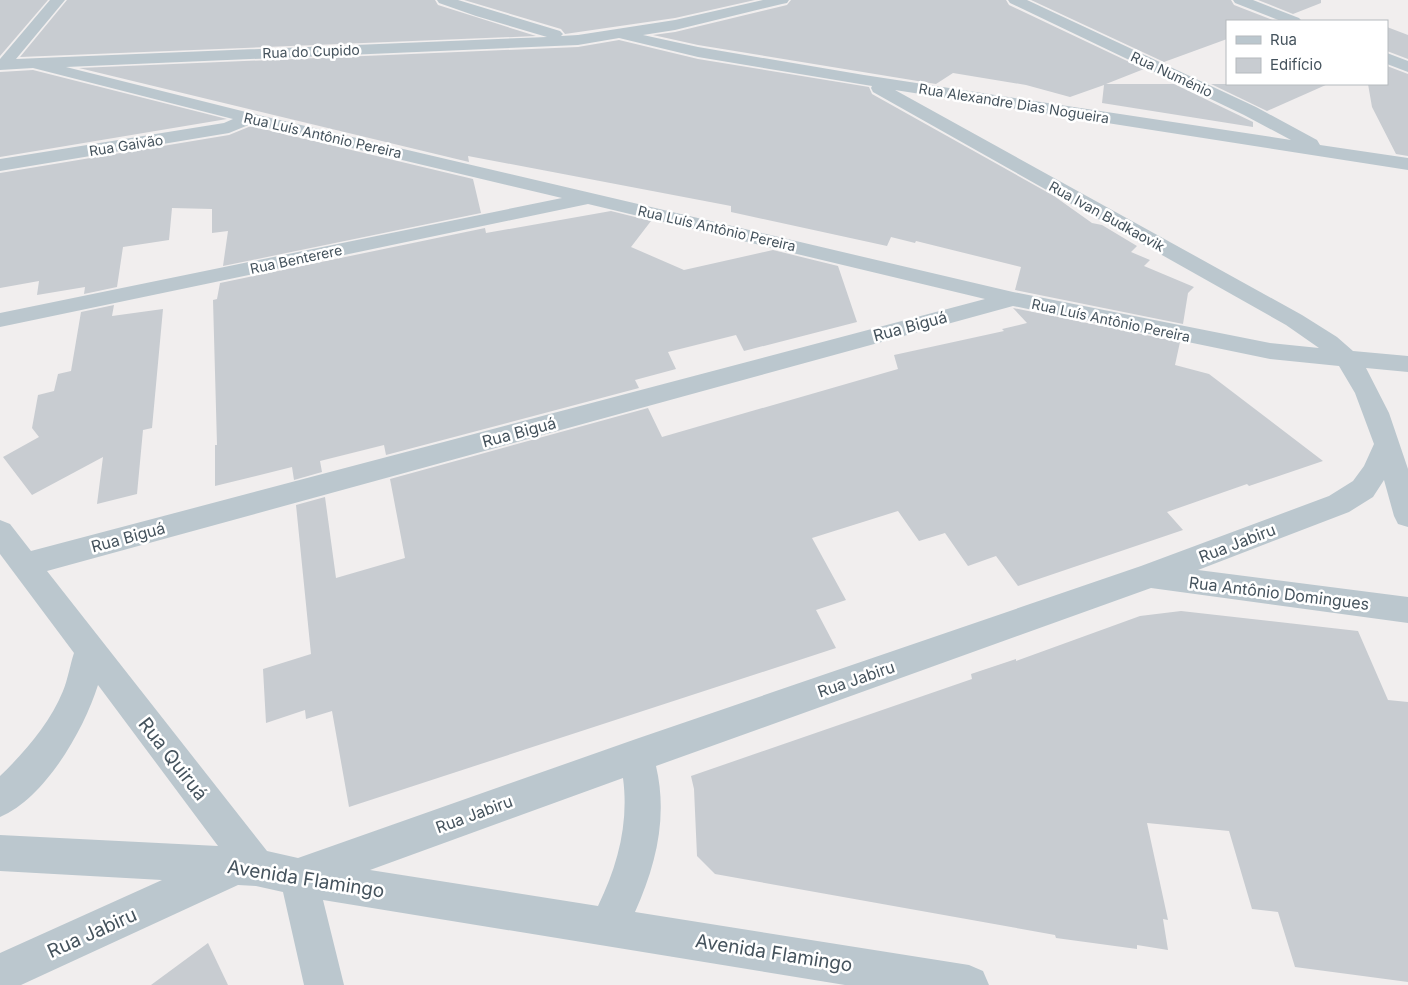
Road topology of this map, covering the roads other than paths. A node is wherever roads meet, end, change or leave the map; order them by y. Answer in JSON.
{"nodes":[{"id":1,"x":58,"y":0,"type":"edge"},
{"id":2,"x":444,"y":0,"type":"edge"},
{"id":3,"x":1015,"y":0,"type":"edge"},
{"id":4,"x":1240,"y":0,"type":"edge"},
{"id":5,"x":769,"y":1,"type":"edge"},
{"id":6,"x":1291,"y":20,"type":"edge"},
{"id":7,"x":621,"y":34,"type":"junction"},
{"id":8,"x":578,"y":40,"type":"junction"},
{"id":9,"x":1388,"y":58,"type":"edge"},
{"id":10,"x":31,"y":63,"type":"junction"},
{"id":11,"x":2,"y":64,"type":"edge"},
{"id":12,"x":1408,"y":67,"type":"edge"},
{"id":13,"x":864,"y":80,"type":"junction"},
{"id":14,"x":249,"y":118,"type":"junction"},
{"id":15,"x":1327,"y":153,"type":"junction"},
{"id":16,"x":1408,"y":164,"type":"edge"},
{"id":17,"x":0,"y":165,"type":"edge"},
{"id":18,"x":591,"y":198,"type":"junction"},
{"id":19,"x":1013,"y":299,"type":"junction"},
{"id":20,"x":0,"y":320,"type":"edge"},
{"id":21,"x":1346,"y":359,"type":"junction"},
{"id":22,"x":1408,"y":364,"type":"edge"},
{"id":23,"x":1386,"y":446,"type":"junction"},
{"id":24,"x":1408,"y":516,"type":"edge"},
{"id":25,"x":0,"y":532,"type":"edge"},
{"id":26,"x":25,"y":565,"type":"junction"},
{"id":27,"x":1150,"y":576,"type":"junction"},
{"id":28,"x":1408,"y":610,"type":"edge"},
{"id":29,"x":90,"y":651,"type":"junction"},
{"id":30,"x":636,"y":756,"type":"junction"},
{"id":31,"x":0,"y":798,"type":"edge"},
{"id":32,"x":0,"y":853,"type":"edge"},
{"id":33,"x":247,"y":866,"type":"junction"},
{"id":34,"x":298,"y":877,"type":"junction"},
{"id":35,"x":609,"y":926,"type":"junction"},
{"id":36,"x":0,"y":974,"type":"edge"},
{"id":37,"x":324,"y":985,"type":"edge"},
{"id":38,"x":968,"y":985,"type":"edge"}],
"edges":[{"from":1,"to":11,"type":"street"},
{"from":2,"to":8,"type":"street"},
{"from":3,"to":15,"type":"street","name":"Rua Numénio"},
{"from":4,"to":6,"type":"street"},
{"from":5,"to":7,"type":"street","name":"Rua do Cupido"},
{"from":7,"to":8,"type":"street","name":"Rua do Cupido"},
{"from":7,"to":13,"type":"street","name":"Rua Alexandre Dias Nogueira"},
{"from":8,"to":10,"type":"street","name":"Rua do Cupido"},
{"from":9,"to":12,"type":"street"},
{"from":10,"to":11,"type":"street","name":"Rua do Cupido"},
{"from":10,"to":14,"type":"street","name":"Rua Luís Antônio Pereira"},
{"from":13,"to":15,"type":"street","name":"Rua Alexandre Dias Nogueira"},
{"from":13,"to":21,"type":"street","name":"Rua Ivan Budkaovik"},
{"from":14,"to":17,"type":"street","name":"Rua Gaivão"},
{"from":14,"to":18,"type":"street","name":"Rua Luís Antônio Pereira"},
{"from":15,"to":16,"type":"street","name":"Rua Alexandre Dias Nogueira"},
{"from":18,"to":19,"type":"street","name":"Rua Luís Antônio Pereira"},
{"from":18,"to":20,"type":"street","name":"Rua Benterere"},
{"from":19,"to":21,"type":"street","name":"Rua Luís Antônio Pereira"},
{"from":19,"to":26,"type":"street","name":"Rua Biguá"},
{"from":21,"to":22,"type":"street","name":"Rua Luís Antônio Pereira"},
{"from":21,"to":23,"type":"street"},
{"from":23,"to":24,"type":"street"},
{"from":23,"to":27,"type":"street","name":"Rua Jabiru"},
{"from":25,"to":26,"type":"street","name":"Rua Quiruá"},
{"from":26,"to":29,"type":"street","name":"Rua Quiruá"},
{"from":27,"to":28,"type":"street","name":"Rua Antônio Domingues"},
{"from":27,"to":30,"type":"street","name":"Rua Jabiru"},
{"from":29,"to":31,"type":"street"},
{"from":29,"to":33,"type":"street","name":"Rua Quiruá"},
{"from":30,"to":34,"type":"street","name":"Rua Jabiru"},
{"from":30,"to":35,"type":"street"},
{"from":32,"to":33,"type":"street","name":"Avenida Flamingo"},
{"from":33,"to":34,"type":"street","name":"Avenida Flamingo"},
{"from":33,"to":36,"type":"street","name":"Rua Jabiru"},
{"from":34,"to":35,"type":"street","name":"Avenida Flamingo"},
{"from":34,"to":37,"type":"street"},
{"from":35,"to":38,"type":"street","name":"Avenida Flamingo"}]}
